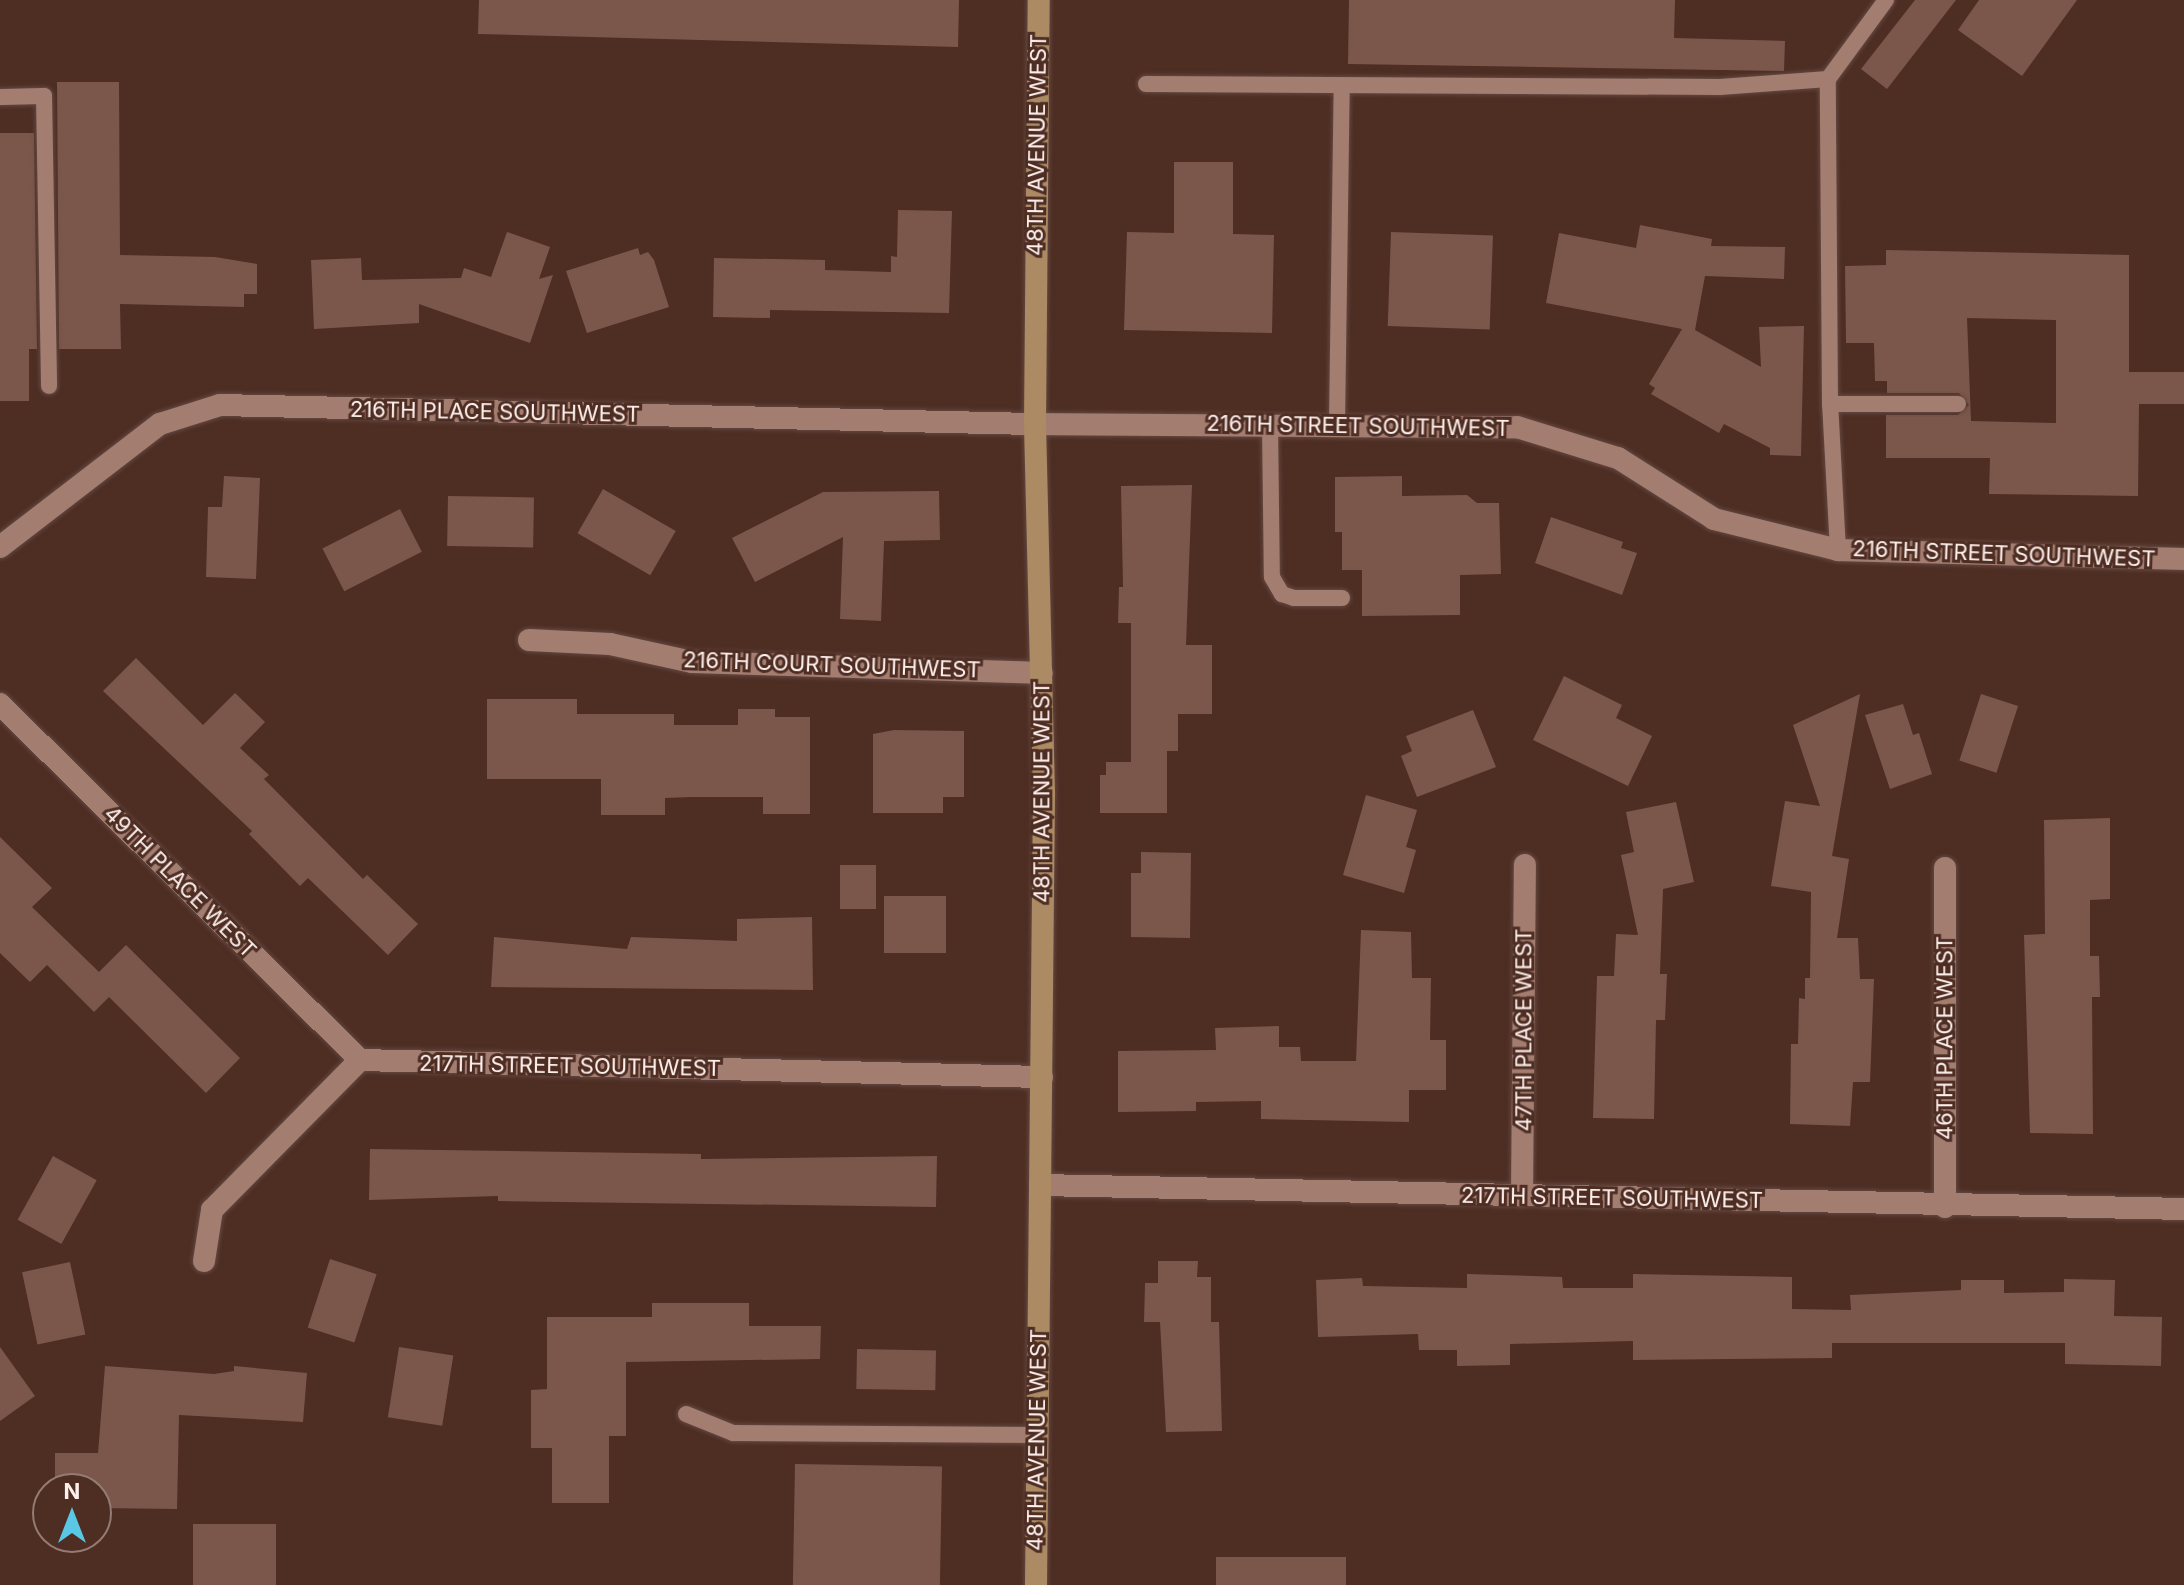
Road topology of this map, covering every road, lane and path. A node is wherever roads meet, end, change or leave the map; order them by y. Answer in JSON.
{"nodes":[{"id":1,"x":1039,"y":0,"type":"edge"},
{"id":2,"x":1886,"y":0,"type":"edge"},
{"id":3,"x":1828,"y":79,"type":"junction"},
{"id":4,"x":1146,"y":84,"type":"dead end"},
{"id":5,"x":1342,"y":85,"type":"junction"},
{"id":6,"x":0,"y":97,"type":"edge"},
{"id":7,"x":49,"y":386,"type":"dead end"},
{"id":8,"x":1830,"y":404,"type":"junction"},
{"id":9,"x":1958,"y":404,"type":"dead end"},
{"id":10,"x":1035,"y":424,"type":"junction"},
{"id":11,"x":1270,"y":424,"type":"junction"},
{"id":12,"x":1337,"y":424,"type":"junction"},
{"id":13,"x":0,"y":547,"type":"edge"},
{"id":14,"x":1838,"y":550,"type":"junction"},
{"id":15,"x":2184,"y":559,"type":"edge"},
{"id":16,"x":1342,"y":598,"type":"dead end"},
{"id":17,"x":529,"y":640,"type":"dead end"},
{"id":18,"x":1042,"y":673,"type":"junction"},
{"id":19,"x":0,"y":704,"type":"edge"},
{"id":20,"x":1525,"y":865,"type":"dead end"},
{"id":21,"x":1945,"y":868,"type":"dead end"},
{"id":22,"x":360,"y":1060,"type":"junction"},
{"id":23,"x":1042,"y":1077,"type":"junction"},
{"id":24,"x":1040,"y":1185,"type":"junction"},
{"id":25,"x":1522,"y":1196,"type":"junction"},
{"id":26,"x":1945,"y":1207,"type":"junction"},
{"id":27,"x":2184,"y":1209,"type":"edge"},
{"id":28,"x":204,"y":1261,"type":"dead end"},
{"id":29,"x":686,"y":1414,"type":"dead end"},
{"id":30,"x":1037,"y":1435,"type":"junction"},
{"id":31,"x":1036,"y":1585,"type":"edge"}],
"edges":[{"from":1,"to":10,"type":"main road","name":"48TH AVENUE WEST"},
{"from":2,"to":3,"type":"lane"},
{"from":3,"to":5,"type":"lane"},
{"from":3,"to":8,"type":"lane"},
{"from":4,"to":5,"type":"lane"},
{"from":5,"to":12,"type":"lane"},
{"from":6,"to":7,"type":"lane"},
{"from":8,"to":9,"type":"lane"},
{"from":8,"to":14,"type":"lane"},
{"from":10,"to":11,"type":"street","name":"216TH STREET SOUTHWEST"},
{"from":10,"to":13,"type":"street","name":"216TH PLACE SOUTHWEST"},
{"from":10,"to":18,"type":"main road","name":"48TH AVENUE WEST"},
{"from":11,"to":12,"type":"street","name":"216TH STREET SOUTHWEST"},
{"from":11,"to":16,"type":"lane"},
{"from":12,"to":14,"type":"street","name":"216TH STREET SOUTHWEST"},
{"from":14,"to":15,"type":"street","name":"216TH STREET SOUTHWEST"},
{"from":17,"to":18,"type":"street","name":"216TH COURT SOUTHWEST"},
{"from":18,"to":23,"type":"main road","name":"48TH AVENUE WEST"},
{"from":19,"to":22,"type":"street","name":"49TH PLACE WEST"},
{"from":20,"to":25,"type":"street","name":"47TH PLACE WEST"},
{"from":21,"to":26,"type":"street","name":"46TH PLACE WEST"},
{"from":22,"to":23,"type":"street","name":"217TH STREET SOUTHWEST"},
{"from":22,"to":28,"type":"street"},
{"from":23,"to":24,"type":"main road","name":"48TH AVENUE WEST"},
{"from":24,"to":25,"type":"street","name":"217TH STREET SOUTHWEST"},
{"from":24,"to":30,"type":"main road","name":"48TH AVENUE WEST"},
{"from":25,"to":26,"type":"street","name":"217TH STREET SOUTHWEST"},
{"from":26,"to":27,"type":"street","name":"217TH STREET SOUTHWEST"},
{"from":29,"to":30,"type":"lane"},
{"from":30,"to":31,"type":"main road","name":"48TH AVENUE WEST"}]}
